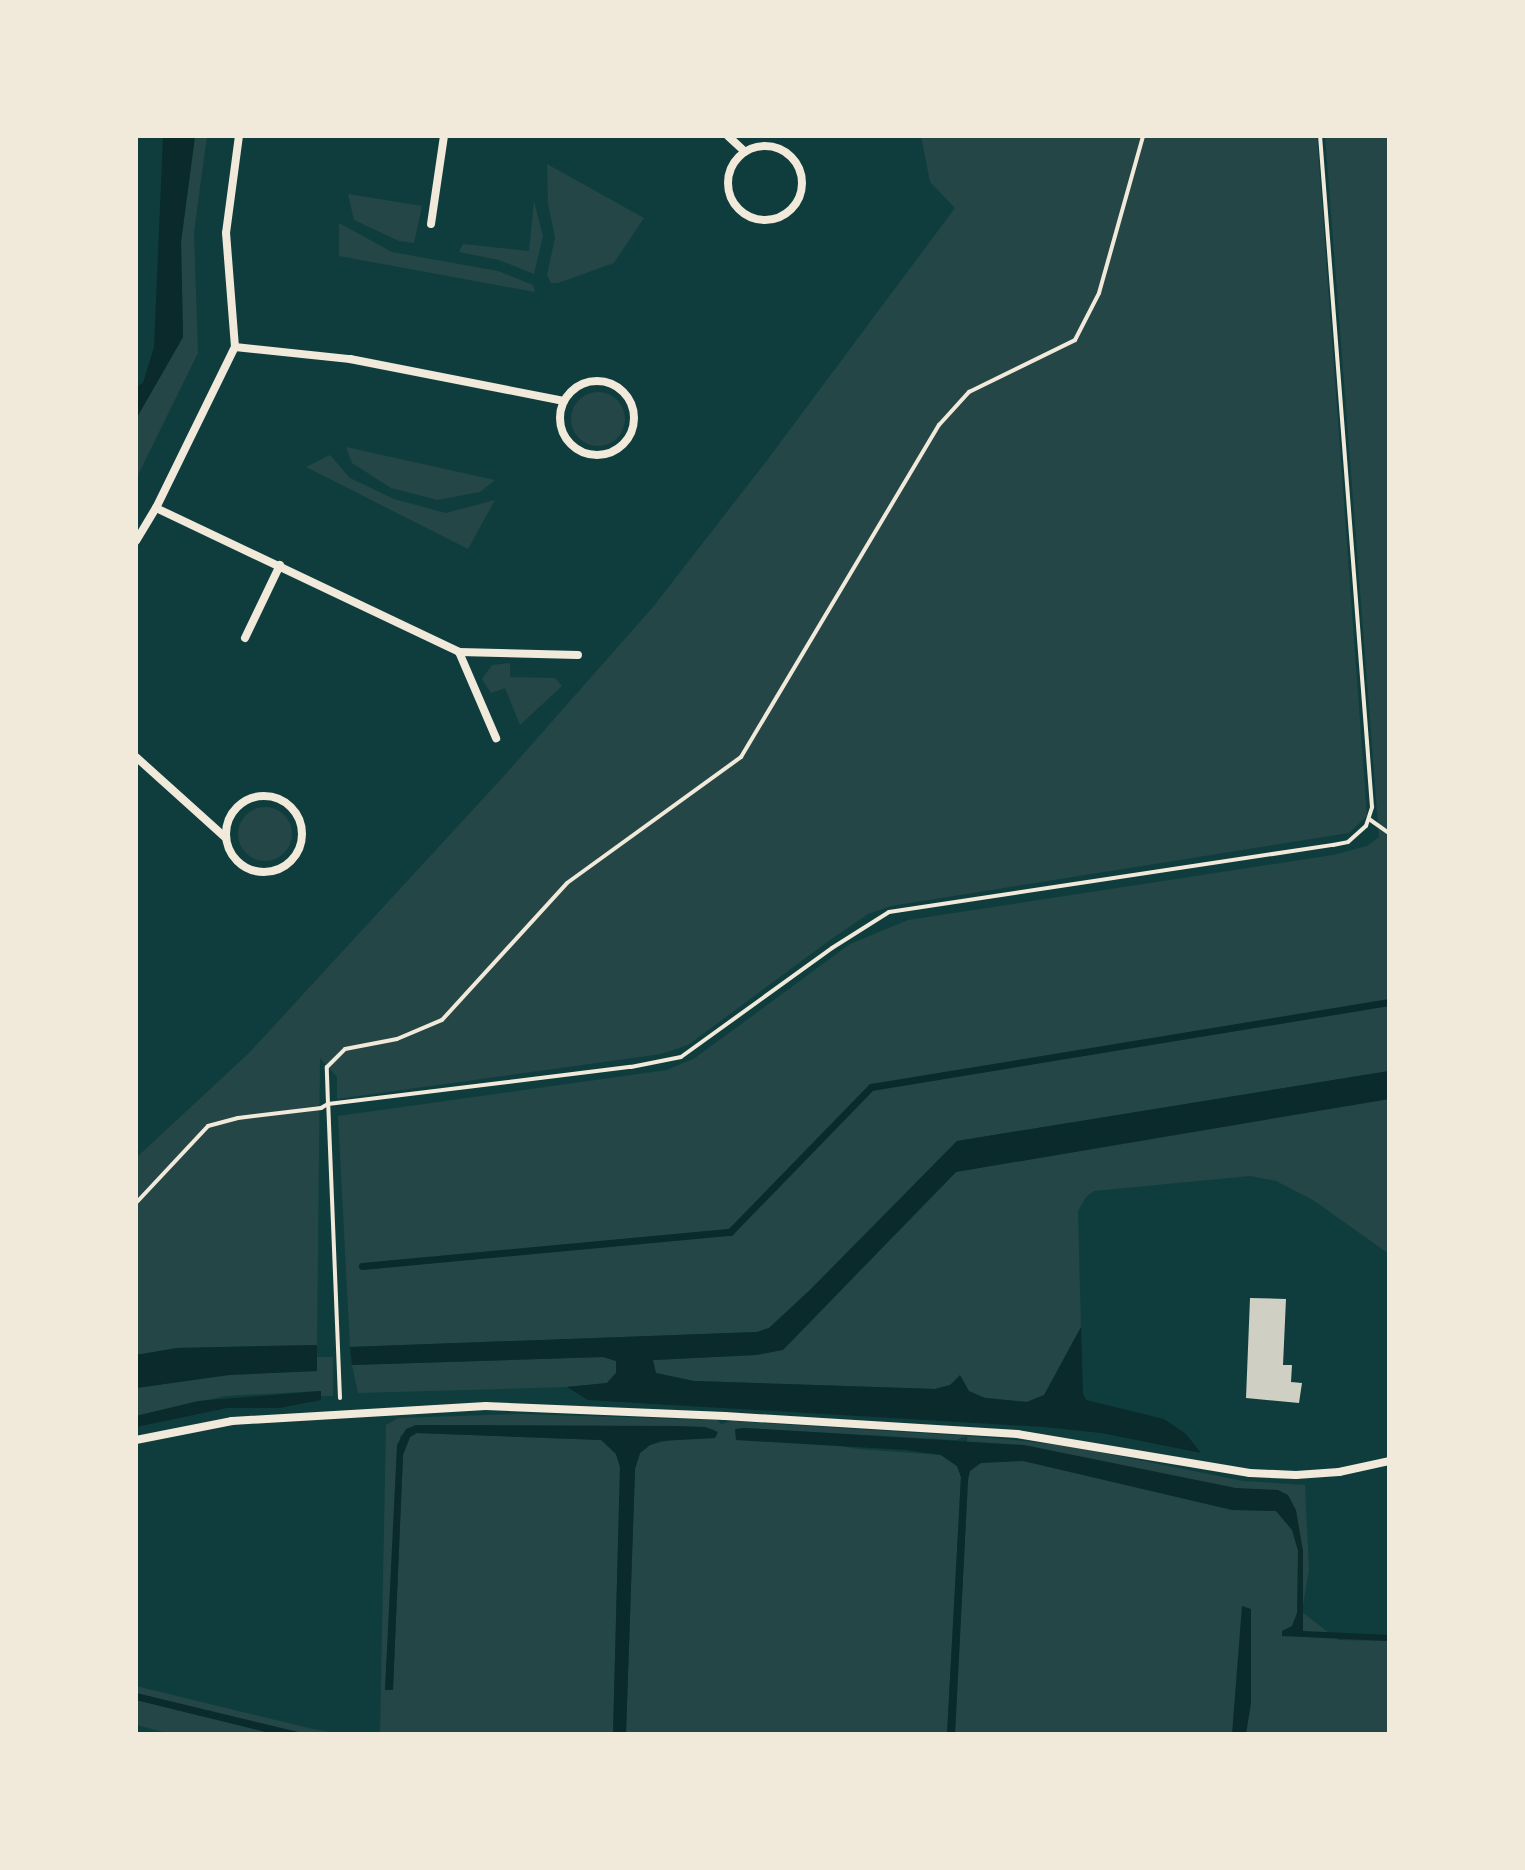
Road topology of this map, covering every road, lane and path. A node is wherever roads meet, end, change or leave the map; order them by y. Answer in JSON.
{"nodes":[{"id":1,"x":239,"y":136,"type":"edge"},
{"id":2,"x":444,"y":136,"type":"edge"},
{"id":3,"x":728,"y":136,"type":"edge"},
{"id":4,"x":1143,"y":136,"type":"edge"},
{"id":5,"x":1320,"y":136,"type":"edge"},
{"id":6,"x":745,"y":152,"type":"junction"},
{"id":7,"x":431,"y":224,"type":"dead end"},
{"id":8,"x":235,"y":347,"type":"junction"},
{"id":9,"x":564,"y":401,"type":"junction"},
{"id":10,"x":156,"y":508,"type":"junction"},
{"id":11,"x":136,"y":541,"type":"edge"},
{"id":12,"x":280,"y":565,"type":"junction"},
{"id":13,"x":245,"y":638,"type":"dead end"},
{"id":14,"x":459,"y":652,"type":"junction"},
{"id":15,"x":578,"y":655,"type":"dead end"},
{"id":16,"x":496,"y":738,"type":"dead end"},
{"id":17,"x":136,"y":757,"type":"edge"},
{"id":18,"x":1369,"y":819,"type":"junction"},
{"id":19,"x":1389,"y":833,"type":"edge"},
{"id":20,"x":226,"y":838,"type":"junction"},
{"id":21,"x":328,"y":1104,"type":"junction"},
{"id":22,"x":136,"y":1203,"type":"edge"},
{"id":23,"x":341,"y":1413,"type":"junction"},
{"id":24,"x":136,"y":1440,"type":"edge"},
{"id":25,"x":1389,"y":1461,"type":"edge"}],
"edges":[{"from":1,"to":8,"type":"street"},
{"from":2,"to":7,"type":"street"},
{"from":3,"to":6,"type":"street"},
{"from":4,"to":21,"type":"path"},
{"from":5,"to":18,"type":"path"},
{"from":6,"to":6,"type":"street"},
{"from":8,"to":9,"type":"street"},
{"from":8,"to":10,"type":"street"},
{"from":9,"to":9,"type":"street"},
{"from":10,"to":11,"type":"street"},
{"from":10,"to":12,"type":"street"},
{"from":12,"to":13,"type":"street"},
{"from":12,"to":14,"type":"street"},
{"from":14,"to":15,"type":"street"},
{"from":14,"to":16,"type":"street"},
{"from":17,"to":20,"type":"street"},
{"from":18,"to":19,"type":"path"},
{"from":18,"to":21,"type":"path"},
{"from":20,"to":20,"type":"street"},
{"from":21,"to":22,"type":"path"},
{"from":21,"to":23,"type":"path"},
{"from":23,"to":24,"type":"street"},
{"from":23,"to":25,"type":"street"}]}
